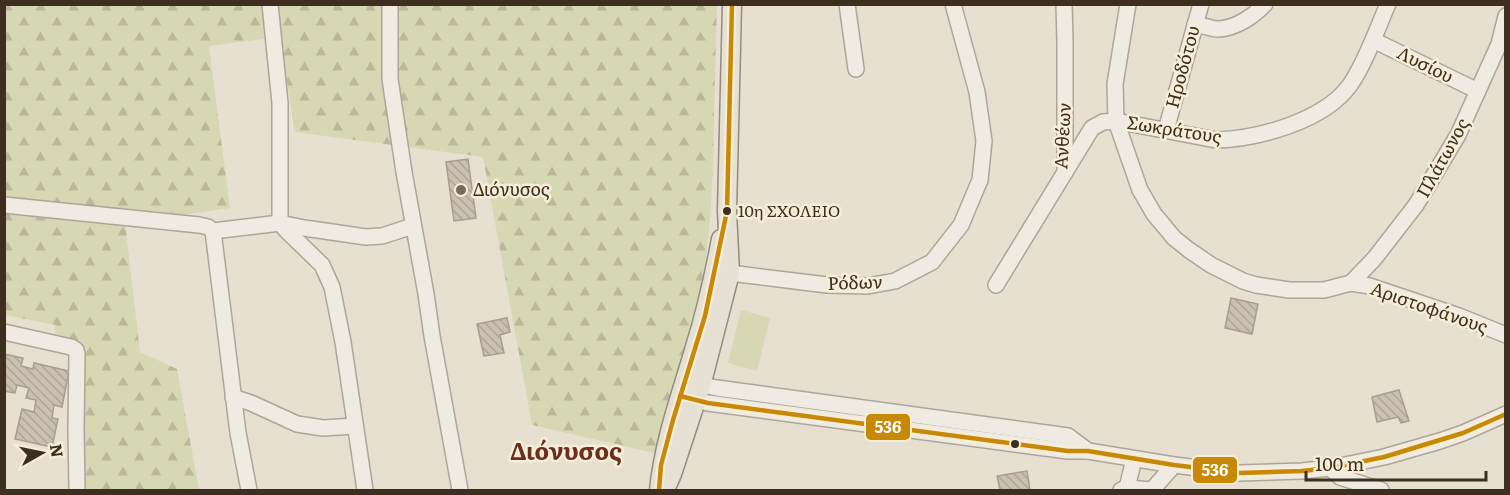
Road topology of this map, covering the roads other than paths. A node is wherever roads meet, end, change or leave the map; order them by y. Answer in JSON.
{"nodes":[{"id":1,"x":270,"y":4,"type":"edge"},
{"id":2,"x":390,"y":4,"type":"edge"},
{"id":3,"x":732,"y":4,"type":"edge"},
{"id":4,"x":847,"y":4,"type":"edge"},
{"id":5,"x":952,"y":4,"type":"edge"},
{"id":6,"x":1064,"y":4,"type":"edge"},
{"id":7,"x":1128,"y":4,"type":"edge"},
{"id":8,"x":1201,"y":4,"type":"edge"},
{"id":9,"x":1265,"y":4,"type":"edge"},
{"id":10,"x":1388,"y":4,"type":"edge"},
{"id":11,"x":1506,"y":16,"type":"edge"},
{"id":12,"x":1195,"y":24,"type":"junction"},
{"id":13,"x":1373,"y":40,"type":"junction"},
{"id":14,"x":856,"y":69,"type":"dead end"},
{"id":15,"x":1478,"y":91,"type":"junction"},
{"id":16,"x":1116,"y":121,"type":"junction"},
{"id":17,"x":1166,"y":130,"type":"junction"},
{"id":18,"x":1065,"y":172,"type":"junction"},
{"id":19,"x":4,"y":205,"type":"edge"},
{"id":20,"x":280,"y":223,"type":"junction"},
{"id":21,"x":413,"y":226,"type":"junction"},
{"id":22,"x":213,"y":231,"type":"junction"},
{"id":23,"x":722,"y":273,"type":"junction"},
{"id":24,"x":1351,"y":283,"type":"junction"},
{"id":25,"x":996,"y":285,"type":"dead end"},
{"id":26,"x":4,"y":332,"type":"edge"},
{"id":27,"x":1506,"y":335,"type":"edge"},
{"id":28,"x":690,"y":391,"type":"junction"},
{"id":29,"x":233,"y":397,"type":"junction"},
{"id":30,"x":1506,"y":414,"type":"edge"},
{"id":31,"x":355,"y":426,"type":"junction"},
{"id":32,"x":1134,"y":459,"type":"junction"},
{"id":33,"x":1174,"y":465,"type":"junction"},
{"id":34,"x":1330,"y":468,"type":"junction"},
{"id":35,"x":1124,"y":489,"type":"edge"},
{"id":36,"x":77,"y":490,"type":"edge"},
{"id":37,"x":249,"y":490,"type":"edge"},
{"id":38,"x":365,"y":490,"type":"edge"},
{"id":39,"x":460,"y":490,"type":"edge"},
{"id":40,"x":659,"y":490,"type":"edge"},
{"id":41,"x":665,"y":490,"type":"edge"},
{"id":42,"x":1381,"y":490,"type":"edge"}],
"edges":[{"from":1,"to":20,"type":"street"},
{"from":2,"to":21,"type":"street"},
{"from":3,"to":23,"type":"main road"},
{"from":4,"to":14,"type":"street"},
{"from":5,"to":23,"type":"street","name":"Ρόδων"},
{"from":6,"to":18,"type":"street","name":"Ανθέων"},
{"from":7,"to":16,"type":"street","name":"Αριστοφάνους"},
{"from":8,"to":12,"type":"street","name":"Ηροδότου"},
{"from":9,"to":12,"type":"street"},
{"from":10,"to":13,"type":"street","name":"Σωκράτους"},
{"from":11,"to":15,"type":"street","name":"Πλάτωνος"},
{"from":12,"to":17,"type":"street","name":"Ηροδότου"},
{"from":13,"to":15,"type":"street","name":"Λυσίου"},
{"from":13,"to":17,"type":"street","name":"Σωκράτους"},
{"from":15,"to":24,"type":"street","name":"Πλάτωνος"},
{"from":16,"to":17,"type":"street","name":"Σωκράτους"},
{"from":16,"to":18,"type":"street","name":"Σωκράτους"},
{"from":16,"to":24,"type":"street","name":"Αριστοφάνους"},
{"from":18,"to":25,"type":"street","name":"Ανθέων"},
{"from":19,"to":22,"type":"street"},
{"from":20,"to":21,"type":"street"},
{"from":20,"to":22,"type":"street"},
{"from":20,"to":31,"type":"street"},
{"from":21,"to":39,"type":"street"},
{"from":22,"to":29,"type":"street"},
{"from":23,"to":28,"type":"main road"},
{"from":24,"to":27,"type":"street","name":"Αριστοφάνους"},
{"from":26,"to":36,"type":"street"},
{"from":28,"to":32,"type":"street"},
{"from":28,"to":40,"type":"main road"},
{"from":28,"to":41,"type":"main road"},
{"from":29,"to":31,"type":"street"},
{"from":29,"to":37,"type":"street"},
{"from":30,"to":34,"type":"street"},
{"from":31,"to":38,"type":"street"},
{"from":32,"to":33,"type":"street"},
{"from":32,"to":35,"type":"street"},
{"from":33,"to":34,"type":"street"},
{"from":33,"to":35,"type":"street"},
{"from":34,"to":42,"type":"street"}]}
